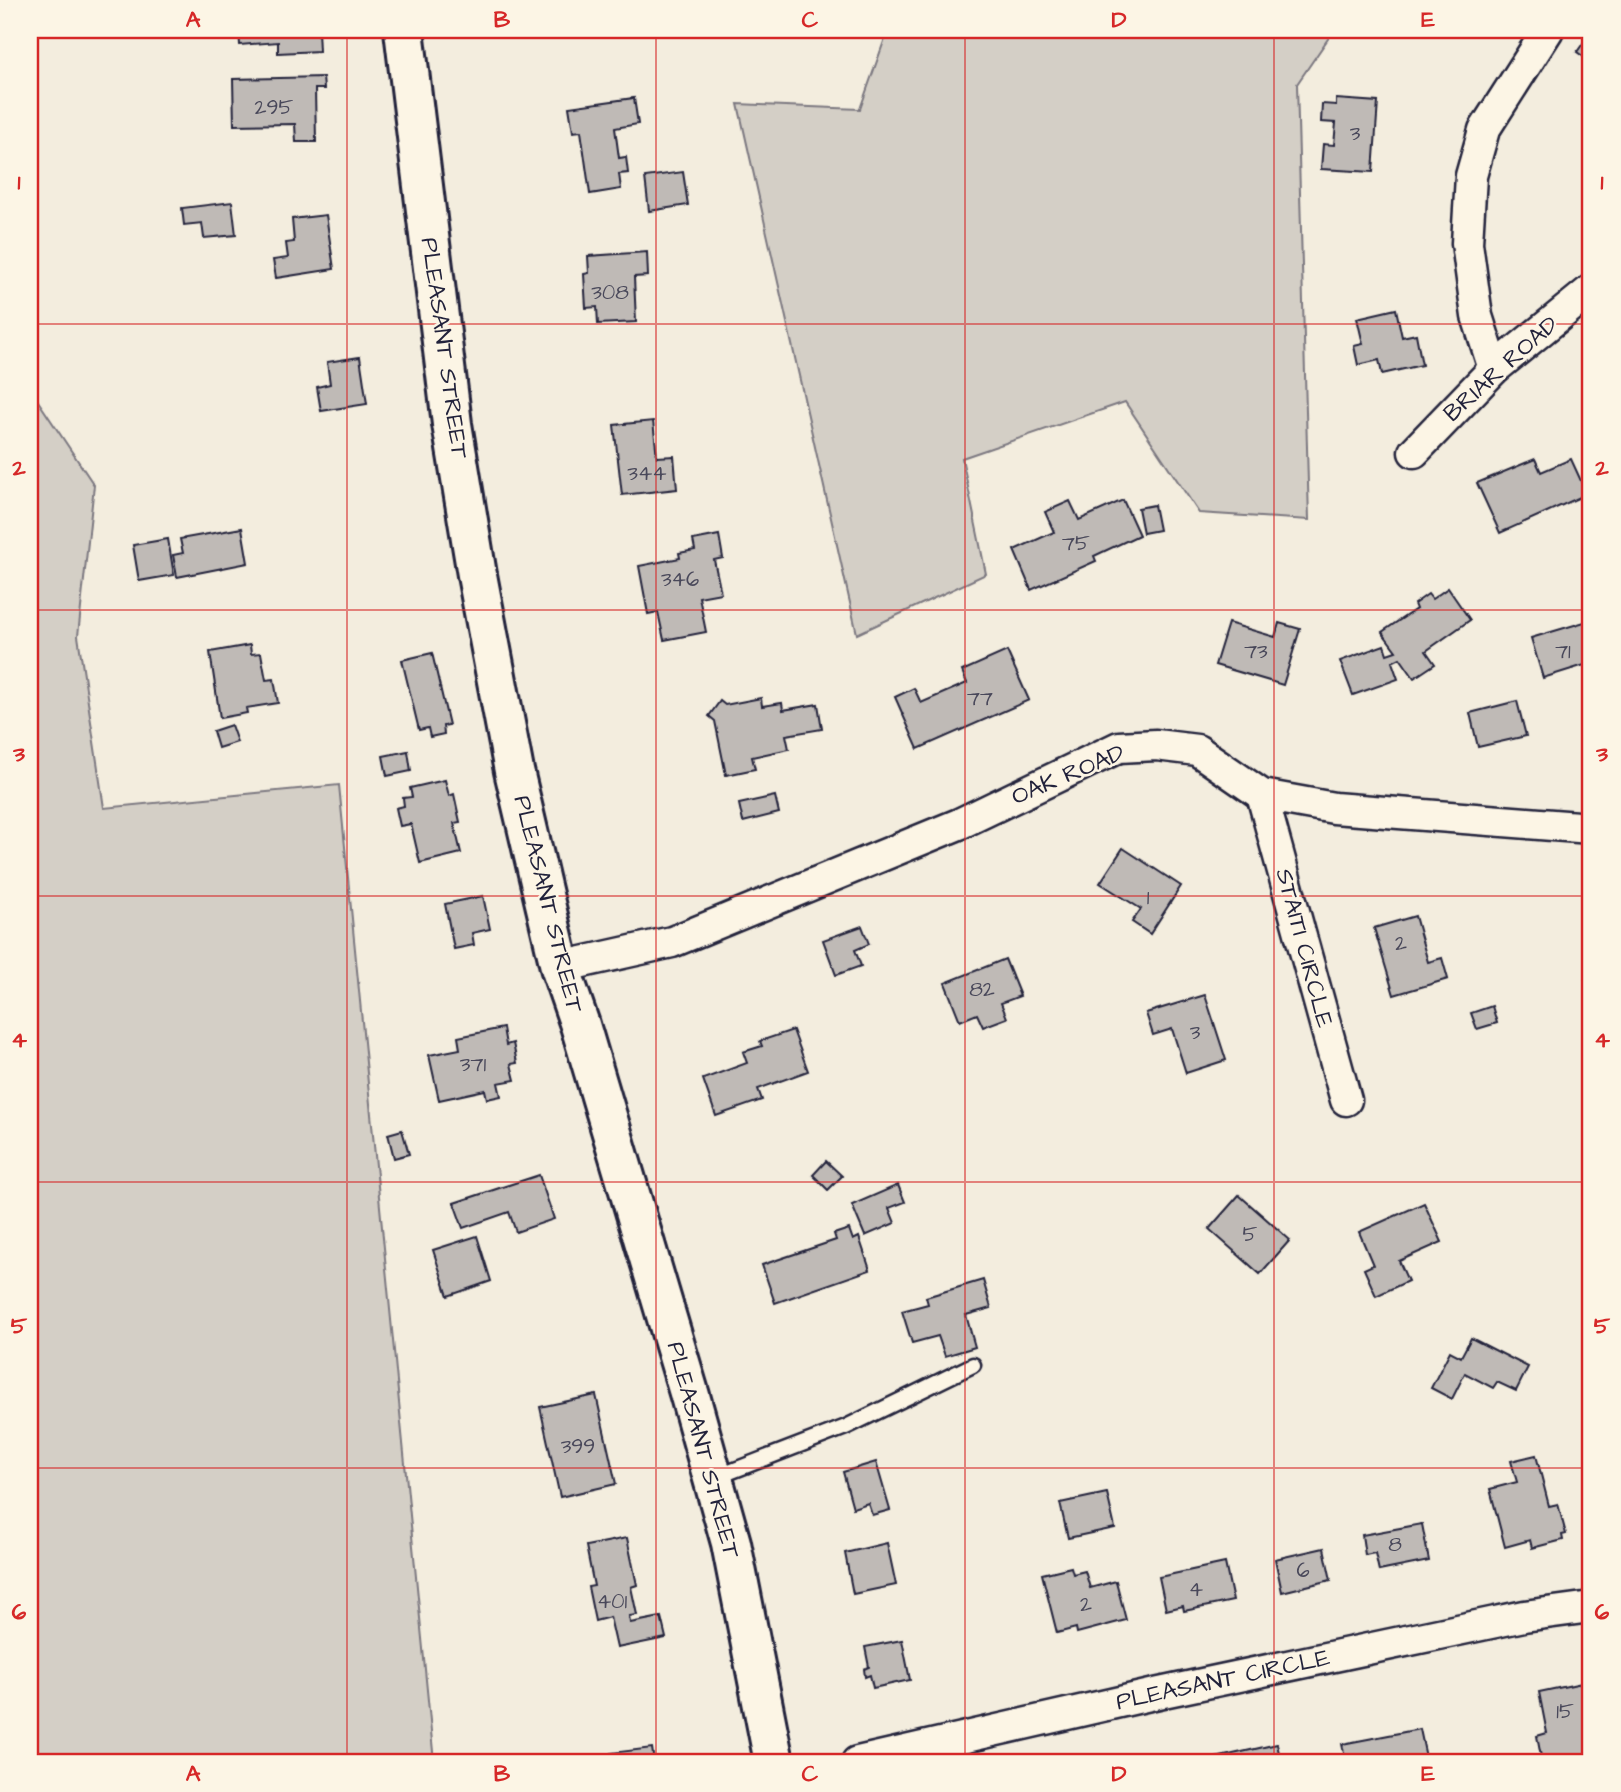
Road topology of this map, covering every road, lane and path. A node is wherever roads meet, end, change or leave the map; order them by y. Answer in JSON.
{"nodes":[{"id":1,"x":404,"y":30,"type":"edge"},
{"id":2,"x":1548,"y":30,"type":"edge"},
{"id":3,"x":1591,"y":290,"type":"edge"},
{"id":4,"x":1494,"y":369,"type":"junction"},
{"id":5,"x":1414,"y":452,"type":"dead end"},
{"id":6,"x":1262,"y":795,"type":"junction"},
{"id":7,"x":1591,"y":828,"type":"edge"},
{"id":8,"x":560,"y":967,"type":"junction"},
{"id":9,"x":1346,"y":1100,"type":"dead end"},
{"id":10,"x":973,"y":1365,"type":"dead end"},
{"id":11,"x":713,"y":1479,"type":"junction"},
{"id":12,"x":1591,"y":1607,"type":"edge"},
{"id":13,"x":774,"y":1762,"type":"edge"},
{"id":14,"x":857,"y":1762,"type":"edge"}],
"edges":[{"from":1,"to":8,"type":"main road","name":"PLEASANT STREET"},
{"from":2,"to":4,"type":"street"},
{"from":3,"to":4,"type":"street","name":"BRIAR ROAD"},
{"from":4,"to":5,"type":"street","name":"BRIAR ROAD"},
{"from":6,"to":7,"type":"street","name":"OAK ROAD"},
{"from":6,"to":8,"type":"street","name":"OAK ROAD"},
{"from":6,"to":9,"type":"street","name":"STAITI CIRCLE"},
{"from":8,"to":11,"type":"main road","name":"PLEASANT STREET"},
{"from":10,"to":11,"type":"lane"},
{"from":11,"to":13,"type":"main road","name":"PLEASANT STREET"},
{"from":12,"to":14,"type":"street","name":"PLEASANT CIRCLE"}]}
